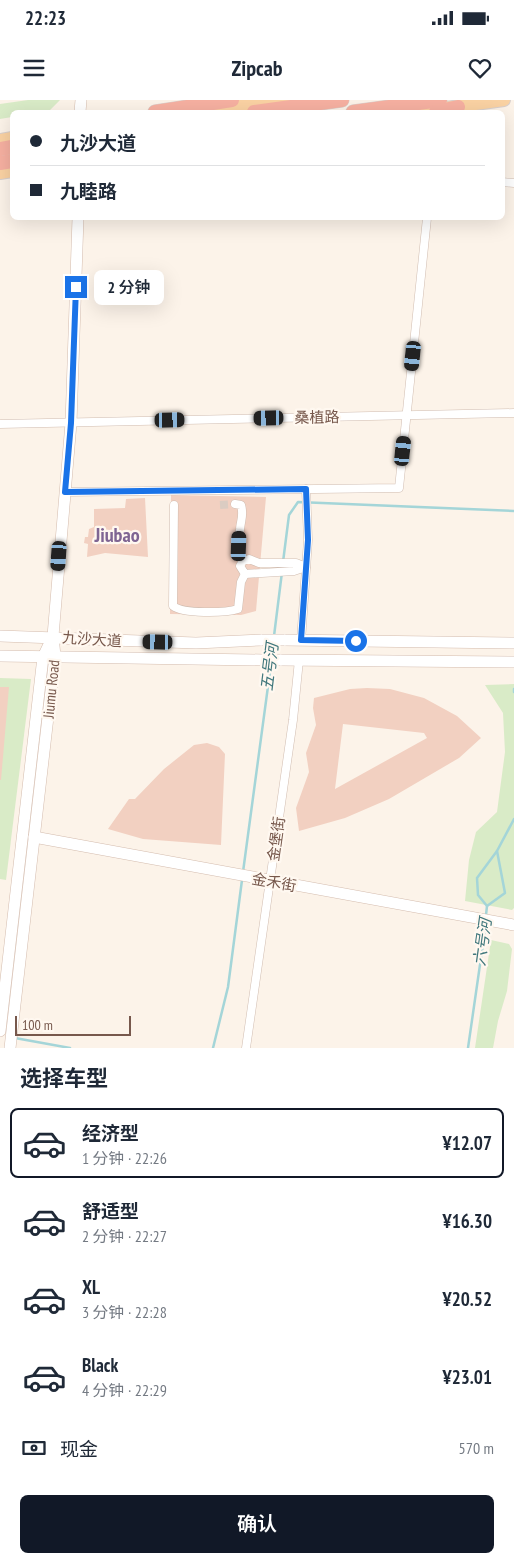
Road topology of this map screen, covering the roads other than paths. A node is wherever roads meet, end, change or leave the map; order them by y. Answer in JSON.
{"nodes":[{"id":1,"x":232,"y":100,"type":"edge"},
{"id":2,"x":283,"y":100,"type":"edge"},
{"id":3,"x":342,"y":100,"type":"edge"},
{"id":4,"x":440,"y":100,"type":"edge"},
{"id":5,"x":504,"y":100,"type":"edge"},
{"id":6,"x":458,"y":107,"type":"junction"},
{"id":7,"x":168,"y":110,"type":"edge"},
{"id":8,"x":210,"y":110,"type":"edge"},
{"id":9,"x":269,"y":110,"type":"edge"},
{"id":10,"x":368,"y":110,"type":"edge"},
{"id":11,"x":433,"y":110,"type":"edge"},
{"id":12,"x":445,"y":110,"type":"edge"},
{"id":13,"x":78,"y":220,"type":"edge"},
{"id":14,"x":427,"y":220,"type":"edge"},
{"id":15,"x":514,"y":413,"type":"edge"},
{"id":16,"x":407,"y":415,"type":"junction"},
{"id":17,"x":71,"y":423,"type":"junction"},
{"id":18,"x":0,"y":424,"type":"edge"},
{"id":19,"x":306,"y":489,"type":"junction"},
{"id":20,"x":65,"y":492,"type":"junction"},
{"id":21,"x":235,"y":504,"type":"dead end"},
{"id":22,"x":174,"y":505,"type":"dead end"},
{"id":23,"x":243,"y":561,"type":"junction"},
{"id":24,"x":277,"y":567,"type":"junction"},
{"id":25,"x":306,"y":567,"type":"junction"},
{"id":26,"x":245,"y":574,"type":"junction"},
{"id":27,"x":0,"y":636,"type":"edge"},
{"id":28,"x":53,"y":636,"type":"junction"},
{"id":29,"x":301,"y":640,"type":"junction"},
{"id":30,"x":512,"y":643,"type":"edge"},
{"id":31,"x":0,"y":656,"type":"edge"},
{"id":32,"x":49,"y":656,"type":"junction"},
{"id":33,"x":299,"y":660,"type":"junction"},
{"id":34,"x":509,"y":662,"type":"edge"},
{"id":35,"x":34,"y":837,"type":"junction"},
{"id":36,"x":270,"y":882,"type":"junction"},
{"id":37,"x":514,"y":925,"type":"edge"},
{"id":38,"x":0,"y":1027,"type":"edge"},
{"id":39,"x":10,"y":1048,"type":"edge"},
{"id":40,"x":246,"y":1048,"type":"edge"}],
"edges":[{"from":1,"to":7,"type":"highway"},
{"from":2,"to":8,"type":"main road"},
{"from":3,"to":9,"type":"highway"},
{"from":4,"to":10,"type":"highway"},
{"from":5,"to":6,"type":"main road"},
{"from":6,"to":11,"type":"main road"},
{"from":6,"to":12,"type":"highway"},
{"from":13,"to":17,"type":"street"},
{"from":14,"to":16,"type":"street"},
{"from":15,"to":16,"type":"street","name":"桑植路"},
{"from":16,"to":17,"type":"street","name":"桑植路"},
{"from":16,"to":19,"type":"street"},
{"from":17,"to":18,"type":"street","name":"桑植路"},
{"from":17,"to":20,"type":"street"},
{"from":19,"to":20,"type":"street"},
{"from":19,"to":25,"type":"street"},
{"from":20,"to":28,"type":"street"},
{"from":21,"to":23,"type":"street"},
{"from":22,"to":26,"type":"street"},
{"from":23,"to":24,"type":"street"},
{"from":23,"to":26,"type":"street"},
{"from":24,"to":25,"type":"street"},
{"from":24,"to":26,"type":"street"},
{"from":25,"to":29,"type":"street"},
{"from":27,"to":28,"type":"street","name":"九沙大道"},
{"from":28,"to":29,"type":"street","name":"九沙大道","bridge":true},
{"from":28,"to":32,"type":"street","name":"Jiumu Road"},
{"from":29,"to":30,"type":"street","name":"九沙大道"},
{"from":31,"to":32,"type":"street","name":"九沙大道"},
{"from":32,"to":33,"type":"street","name":"九沙大道","bridge":true},
{"from":32,"to":35,"type":"street","name":"Jiumu Road"},
{"from":32,"to":38,"type":"street","name":"Jiumu Road"},
{"from":33,"to":34,"type":"street","name":"九沙大道"},
{"from":33,"to":36,"type":"street","name":"金堡街"},
{"from":35,"to":36,"type":"street","name":"金禾街"},
{"from":35,"to":39,"type":"street","name":"Jiumu Road"},
{"from":36,"to":37,"type":"street","name":"金禾街"},
{"from":36,"to":40,"type":"street","name":"金堡街"}]}
